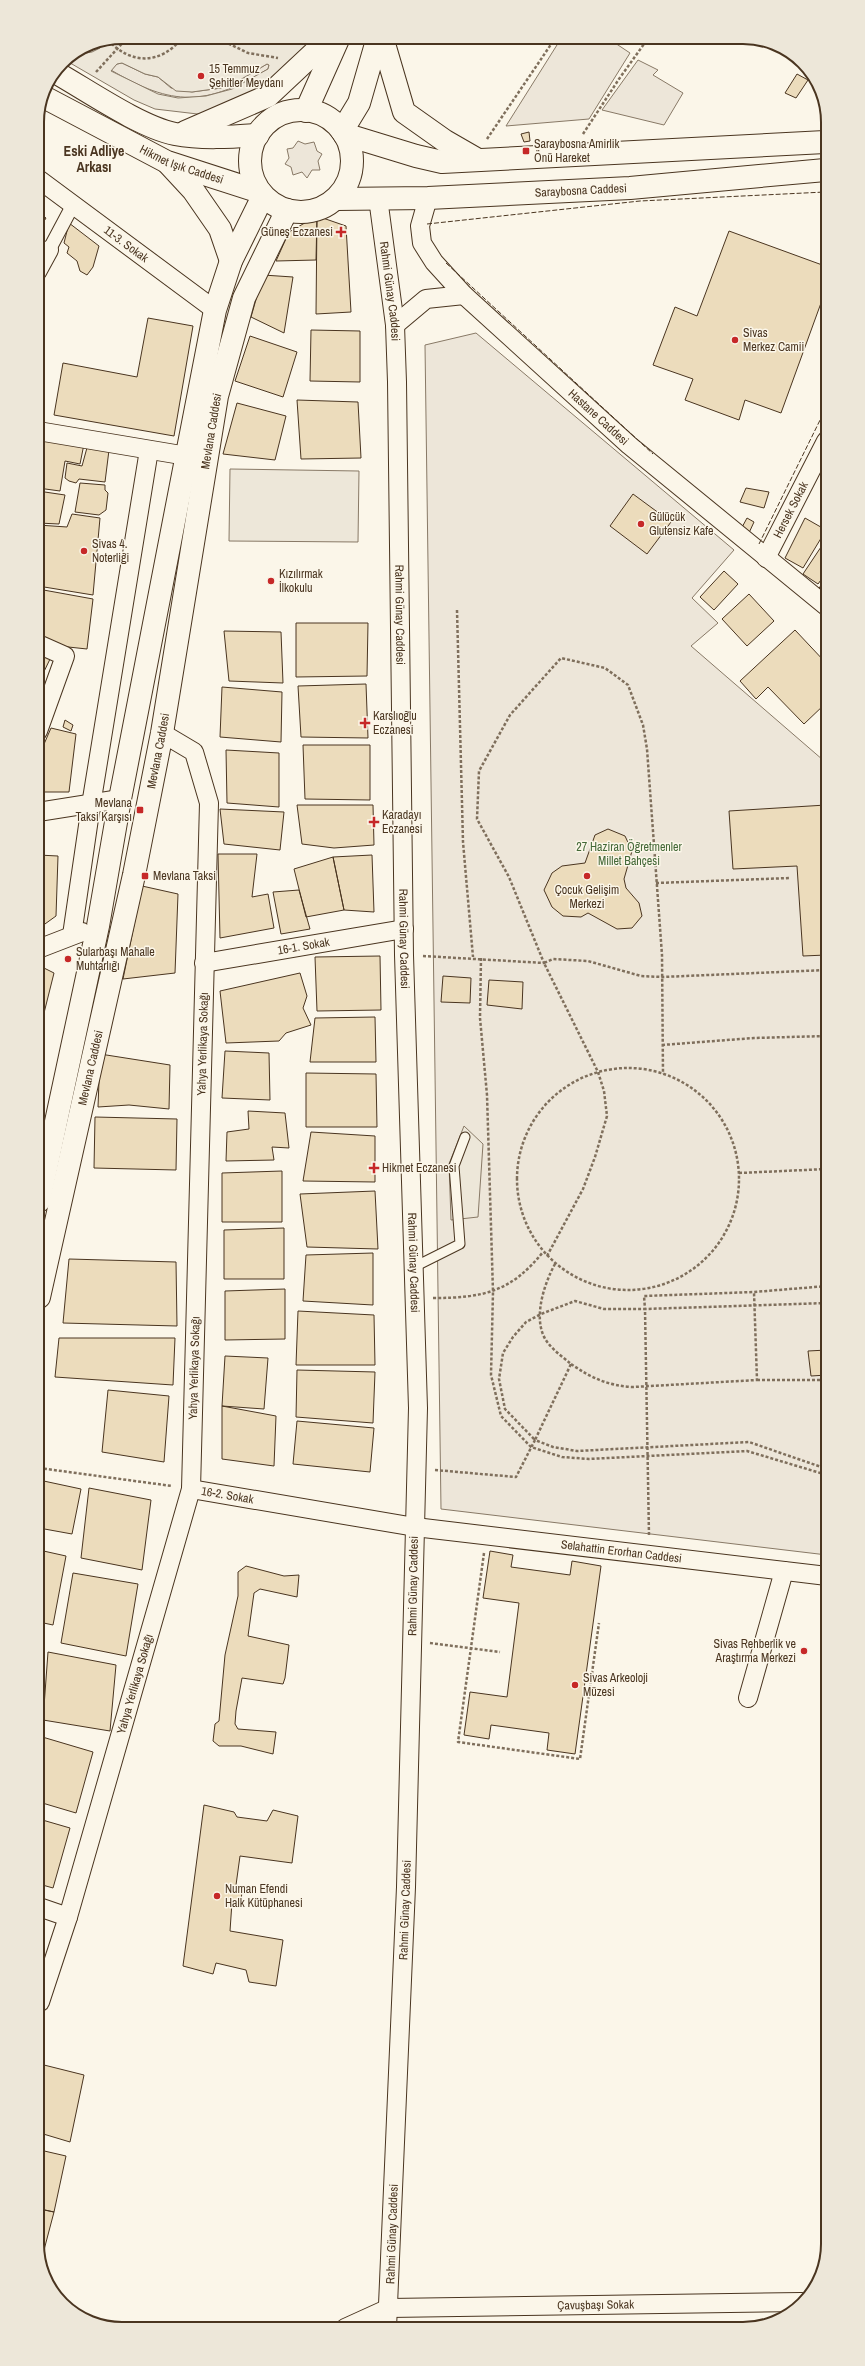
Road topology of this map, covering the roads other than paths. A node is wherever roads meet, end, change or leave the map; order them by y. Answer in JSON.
{"nodes":[{"id":1,"x":323,"y":44,"type":"edge"},
{"id":2,"x":335,"y":44,"type":"edge"},
{"id":3,"x":376,"y":44,"type":"edge"},
{"id":4,"x":384,"y":44,"type":"edge"},
{"id":5,"x":60,"y":75,"type":"edge"},
{"id":6,"x":48,"y":99,"type":"edge"},
{"id":7,"x":306,"y":111,"type":"junction"},
{"id":8,"x":343,"y":132,"type":"junction"},
{"id":9,"x":181,"y":134,"type":"junction"},
{"id":10,"x":258,"y":134,"type":"junction"},
{"id":11,"x":821,"y":142,"type":"edge"},
{"id":12,"x":478,"y":160,"type":"junction"},
{"id":13,"x":167,"y":162,"type":"junction"},
{"id":14,"x":821,"y":170,"type":"edge"},
{"id":15,"x":44,"y":183,"type":"edge"},
{"id":16,"x":262,"y":194,"type":"junction"},
{"id":17,"x":378,"y":198,"type":"junction"},
{"id":18,"x":428,"y":198,"type":"junction"},
{"id":19,"x":336,"y":199,"type":"junction"},
{"id":20,"x":74,"y":203,"type":"junction"},
{"id":21,"x":287,"y":210,"type":"junction"},
{"id":22,"x":49,"y":250,"type":"joint"},
{"id":23,"x":44,"y":259,"type":"edge"},
{"id":24,"x":231,"y":261,"type":"junction"},
{"id":25,"x":464,"y":295,"type":"junction"},
{"id":26,"x":215,"y":310,"type":"junction"},
{"id":27,"x":395,"y":325,"type":"junction"},
{"id":28,"x":44,"y":432,"type":"edge"},
{"id":29,"x":150,"y":450,"type":"junction"},
{"id":30,"x":821,"y":451,"type":"edge"},
{"id":31,"x":187,"y":456,"type":"junction"},
{"id":32,"x":766,"y":558,"type":"junction"},
{"id":33,"x":821,"y":602,"type":"edge"},
{"id":34,"x":44,"y":647,"type":"edge"},
{"id":35,"x":44,"y":714,"type":"edge"},
{"id":36,"x":162,"y":733,"type":"junction"},
{"id":37,"x":120,"y":800,"type":"junction"},
{"id":38,"x":91,"y":805,"type":"junction"},
{"id":39,"x":46,"y":810,"type":"edge"},
{"id":40,"x":98,"y":926,"type":"junction"},
{"id":41,"x":404,"y":929,"type":"junction"},
{"id":42,"x":72,"y":935,"type":"junction"},
{"id":43,"x":44,"y":947,"type":"edge"},
{"id":44,"x":204,"y":963,"type":"junction"},
{"id":45,"x":465,"y":1137,"type":"dead end"},
{"id":46,"x":44,"y":1178,"type":"edge"},
{"id":47,"x":414,"y":1267,"type":"junction"},
{"id":48,"x":44,"y":1275,"type":"edge"},
{"id":49,"x":191,"y":1489,"type":"junction"},
{"id":50,"x":415,"y":1526,"type":"junction"},
{"id":51,"x":784,"y":1571,"type":"junction"},
{"id":52,"x":821,"y":1575,"type":"edge"},
{"id":53,"x":748,"y":1698,"type":"dead end"},
{"id":54,"x":44,"y":1908,"type":"edge"},
{"id":55,"x":68,"y":1917,"type":"junction"},
{"id":56,"x":44,"y":1990,"type":"edge"},
{"id":57,"x":796,"y":2302,"type":"edge"},
{"id":58,"x":389,"y":2308,"type":"junction"},
{"id":59,"x":358,"y":2322,"type":"edge"},
{"id":60,"x":388,"y":2322,"type":"edge"}],
"edges":[{"from":1,"to":9,"type":"main road"},
{"from":2,"to":7,"type":"main road"},
{"from":3,"to":8,"type":"main road"},
{"from":4,"to":12,"type":"main road"},
{"from":5,"to":9,"type":"main road","name":"Hikmet Işık Caddesi"},
{"from":6,"to":13,"type":"main road","name":"Hikmet Işık Caddesi"},
{"from":7,"to":8,"type":"main road"},
{"from":7,"to":10,"type":"main road"},
{"from":8,"to":12,"type":"main road"},
{"from":8,"to":19,"type":"main road"},
{"from":9,"to":10,"type":"main road","name":"Hikmet Işık Caddesi"},
{"from":10,"to":16,"type":"main road"},
{"from":11,"to":12,"type":"main road"},
{"from":13,"to":16,"type":"main road","name":"Hikmet Işık Caddesi"},
{"from":13,"to":24,"type":"main road"},
{"from":14,"to":18,"type":"main road","name":"Saraybosna Caddesi"},
{"from":15,"to":20,"type":"street","name":"11-3. Sokak"},
{"from":16,"to":21,"type":"main road"},
{"from":16,"to":24,"type":"main road","name":"Mevlana Caddesi"},
{"from":17,"to":18,"type":"main road","name":"Saraybosna Caddesi"},
{"from":17,"to":19,"type":"main road","name":"Saraybosna Caddesi"},
{"from":17,"to":27,"type":"street","name":"Rahmi Günay Caddesi"},
{"from":18,"to":25,"type":"street","name":"Hastane Caddesi"},
{"from":19,"to":21,"type":"main road"},
{"from":20,"to":22,"type":"street"},
{"from":20,"to":26,"type":"street","name":"11-3. Sokak"},
{"from":21,"to":36,"type":"main road","name":"Mevlana Caddesi"},
{"from":22,"to":23,"type":"street"},
{"from":24,"to":26,"type":"main road","name":"Mevlana Caddesi"},
{"from":25,"to":27,"type":"street"},
{"from":25,"to":32,"type":"street","name":"Hastane Caddesi"},
{"from":26,"to":31,"type":"main road","name":"Mevlana Caddesi"},
{"from":27,"to":41,"type":"street","name":"Rahmi Günay Caddesi"},
{"from":28,"to":29,"type":"street"},
{"from":29,"to":31,"type":"street"},
{"from":29,"to":38,"type":"street"},
{"from":30,"to":32,"type":"street","name":"Hersek Sokak"},
{"from":31,"to":37,"type":"main road","name":"Mevlana Caddesi"},
{"from":32,"to":33,"type":"street","name":"Hastane Caddesi"},
{"from":34,"to":35,"type":"street"},
{"from":36,"to":44,"type":"street","name":"Yahya Yerlikaya Sokağı"},
{"from":36,"to":48,"type":"main road","name":"Mevlana Caddesi"},
{"from":37,"to":38,"type":"street"},
{"from":37,"to":40,"type":"main road","name":"Mevlana Caddesi"},
{"from":38,"to":39,"type":"street"},
{"from":38,"to":42,"type":"street"},
{"from":40,"to":42,"type":"street"},
{"from":40,"to":46,"type":"main road","name":"Mevlana Caddesi"},
{"from":41,"to":44,"type":"street","name":"16-1. Sokak"},
{"from":41,"to":47,"type":"street","name":"Rahmi Günay Caddesi"},
{"from":42,"to":43,"type":"street"},
{"from":44,"to":49,"type":"street","name":"Yahya Yerlikaya Sokağı"},
{"from":45,"to":47,"type":"lane"},
{"from":47,"to":50,"type":"street","name":"Rahmi Günay Caddesi"},
{"from":49,"to":50,"type":"street","name":"16-2. Sokak"},
{"from":49,"to":55,"type":"street","name":"Yahya Yerlikaya Sokağı"},
{"from":50,"to":51,"type":"street","name":"Selahattin Erorhan Caddesi"},
{"from":50,"to":58,"type":"street","name":"Rahmi Günay Caddesi"},
{"from":51,"to":52,"type":"street","name":"Selahattin Erorhan Caddesi"},
{"from":51,"to":53,"type":"street"},
{"from":54,"to":55,"type":"street"},
{"from":55,"to":56,"type":"street","name":"Yahya Yerlikaya Sokağı"},
{"from":57,"to":58,"type":"street","name":"Çavuşbaşı Sokak"},
{"from":58,"to":59,"type":"street"},
{"from":58,"to":60,"type":"street","name":"Rahmi Günay Caddesi"}]}
